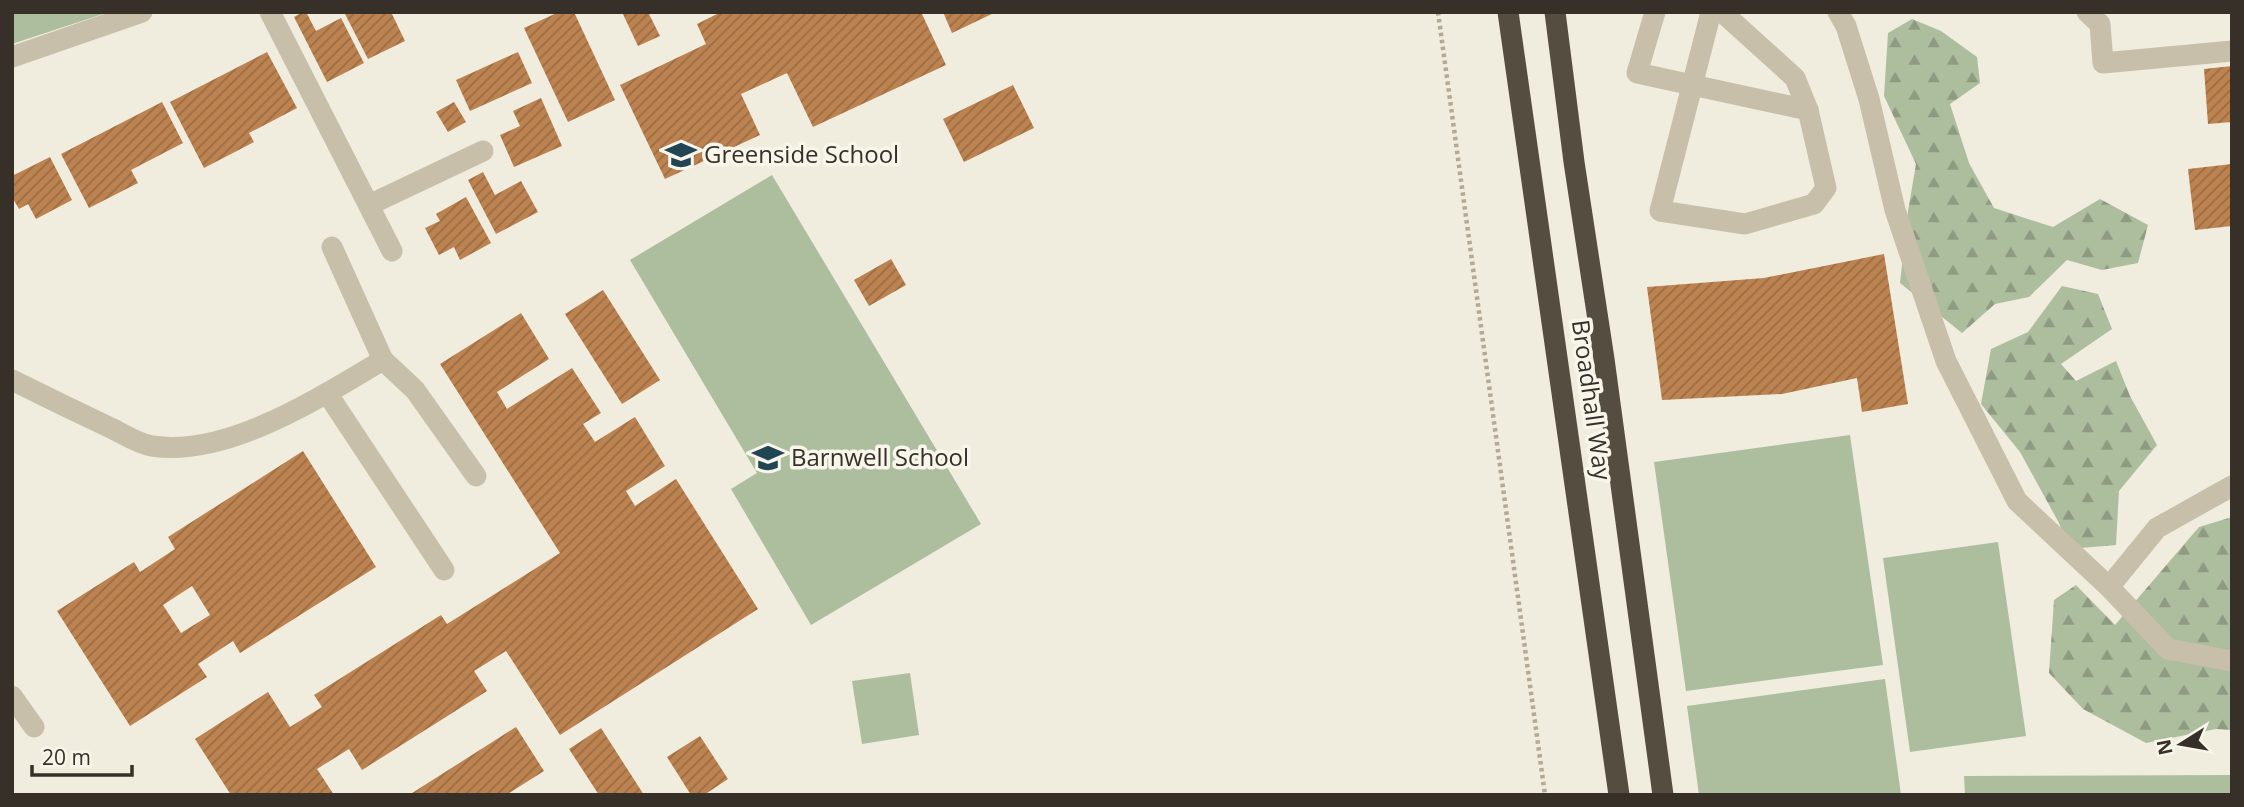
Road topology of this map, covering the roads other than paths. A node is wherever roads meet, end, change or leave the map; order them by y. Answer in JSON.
{"nodes":[{"id":1,"x":142,"y":12,"type":"edge"},
{"id":2,"x":270,"y":12,"type":"edge"},
{"id":3,"x":1508,"y":12,"type":"edge"},
{"id":4,"x":1555,"y":12,"type":"edge"},
{"id":5,"x":1655,"y":12,"type":"edge"},
{"id":6,"x":1712,"y":12,"type":"edge"},
{"id":7,"x":1722,"y":12,"type":"edge"},
{"id":8,"x":1838,"y":12,"type":"edge"},
{"id":9,"x":2087,"y":12,"type":"edge"},
{"id":10,"x":2232,"y":51,"type":"edge"},
{"id":11,"x":12,"y":57,"type":"edge"},
{"id":12,"x":1691,"y":86,"type":"junction"},
{"id":13,"x":1808,"y":110,"type":"junction"},
{"id":14,"x":482,"y":151,"type":"dead end"},
{"id":15,"x":369,"y":205,"type":"junction"},
{"id":16,"x":332,"y":247,"type":"dead end"},
{"id":17,"x":392,"y":251,"type":"dead end"},
{"id":18,"x":383,"y":360,"type":"junction"},
{"id":19,"x":12,"y":380,"type":"edge"},
{"id":20,"x":327,"y":393,"type":"junction"},
{"id":21,"x":476,"y":476,"type":"dead end"},
{"id":22,"x":2232,"y":486,"type":"edge"},
{"id":23,"x":444,"y":570,"type":"dead end"},
{"id":24,"x":2109,"y":587,"type":"junction"},
{"id":25,"x":2232,"y":661,"type":"edge"},
{"id":26,"x":12,"y":696,"type":"edge"},
{"id":27,"x":34,"y":727,"type":"dead end"},
{"id":28,"x":1619,"y":795,"type":"edge"},
{"id":29,"x":1663,"y":795,"type":"edge"}],
"edges":[{"from":1,"to":11,"type":"street"},
{"from":2,"to":15,"type":"street"},
{"from":3,"to":28,"type":"highway","name":"Broadhall Way"},
{"from":4,"to":29,"type":"highway","name":"Broadhall Way"},
{"from":5,"to":12,"type":"street"},
{"from":6,"to":12,"type":"street"},
{"from":7,"to":13,"type":"street"},
{"from":8,"to":24,"type":"street"},
{"from":9,"to":10,"type":"street"},
{"from":12,"to":13,"type":"street"},
{"from":12,"to":13,"type":"street"},
{"from":14,"to":15,"type":"street"},
{"from":15,"to":17,"type":"street"},
{"from":16,"to":18,"type":"street"},
{"from":18,"to":20,"type":"street"},
{"from":18,"to":21,"type":"street"},
{"from":19,"to":20,"type":"street"},
{"from":20,"to":23,"type":"street"},
{"from":22,"to":24,"type":"street"},
{"from":24,"to":25,"type":"street"},
{"from":26,"to":27,"type":"street"}]}
